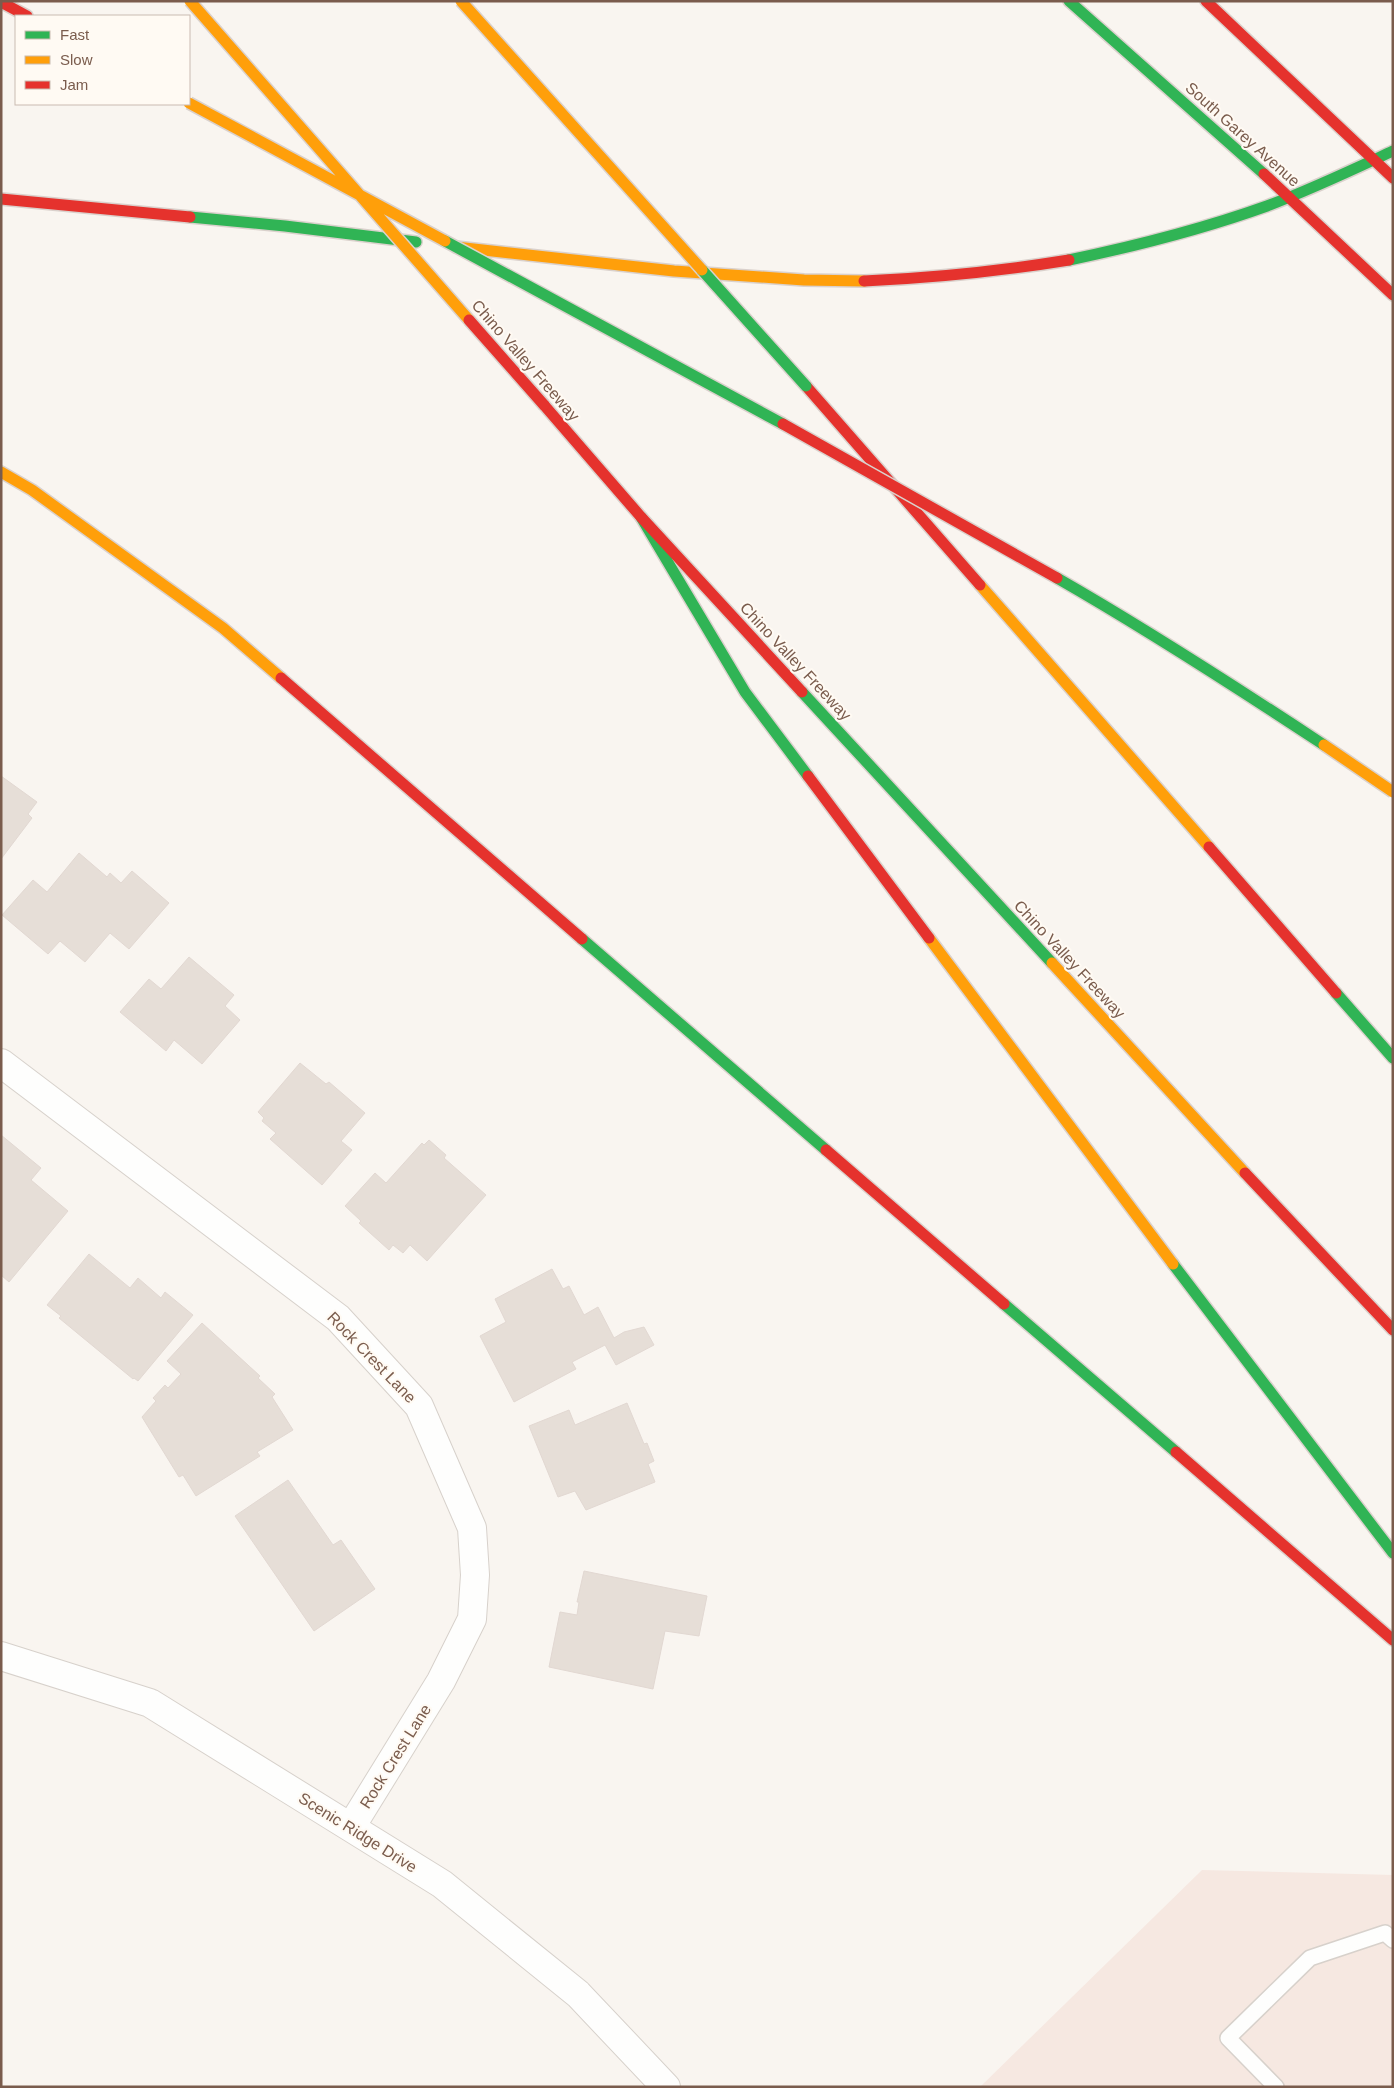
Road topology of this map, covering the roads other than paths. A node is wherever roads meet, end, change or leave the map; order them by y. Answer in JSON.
{"nodes":[{"id":1,"x":190,"y":1,"type":"edge"},
{"id":2,"x":461,"y":1,"type":"edge"},
{"id":3,"x":1069,"y":1,"type":"edge"},
{"id":4,"x":1206,"y":1,"type":"edge"},
{"id":5,"x":1,"y":2,"type":"edge"},
{"id":6,"x":25,"y":15,"type":"edge"},
{"id":7,"x":190,"y":104,"type":"edge"},
{"id":8,"x":1393,"y":150,"type":"edge"},
{"id":9,"x":1374,"y":160,"type":"junction"},
{"id":10,"x":1393,"y":178,"type":"edge"},
{"id":11,"x":1290,"y":197,"type":"junction"},
{"id":12,"x":1,"y":199,"type":"edge"},
{"id":13,"x":1393,"y":295,"type":"edge"},
{"id":14,"x":1,"y":472,"type":"edge"},
{"id":15,"x":641,"y":517,"type":"junction"},
{"id":16,"x":1393,"y":792,"type":"edge"},
{"id":17,"x":1393,"y":1058,"type":"edge"},
{"id":18,"x":1,"y":1063,"type":"edge"},
{"id":19,"x":1393,"y":1330,"type":"edge"},
{"id":20,"x":1393,"y":1552,"type":"edge"},
{"id":21,"x":1393,"y":1640,"type":"edge"},
{"id":22,"x":1,"y":1656,"type":"edge"},
{"id":23,"x":351,"y":1827,"type":"junction"},
{"id":24,"x":1393,"y":1940,"type":"edge"},
{"id":25,"x":666,"y":2087,"type":"edge"},
{"id":26,"x":1276,"y":2087,"type":"edge"}],
"edges":[{"from":1,"to":15,"type":"main road","name":"Chino Valley Freeway","bridge":true},
{"from":2,"to":17,"type":"main road","bridge":true},
{"from":3,"to":11,"type":"main road","name":"South Garey Avenue"},
{"from":4,"to":9,"type":"main road"},
{"from":5,"to":6,"type":"main road"},
{"from":7,"to":16,"type":"main road","bridge":true},
{"from":8,"to":9,"type":"main road"},
{"from":9,"to":10,"type":"main road"},
{"from":9,"to":11,"type":"main road"},
{"from":11,"to":12,"type":"main road"},
{"from":11,"to":13,"type":"main road","name":"South Garey Avenue"},
{"from":14,"to":21,"type":"main road"},
{"from":15,"to":19,"type":"main road","name":"Chino Valley Freeway"},
{"from":15,"to":20,"type":"main road"},
{"from":18,"to":23,"type":"street","name":"Rock Crest Lane"},
{"from":22,"to":23,"type":"street","name":"Scenic Ridge Drive"},
{"from":23,"to":25,"type":"street","name":"Scenic Ridge Drive"},
{"from":24,"to":26,"type":"lane"}]}
